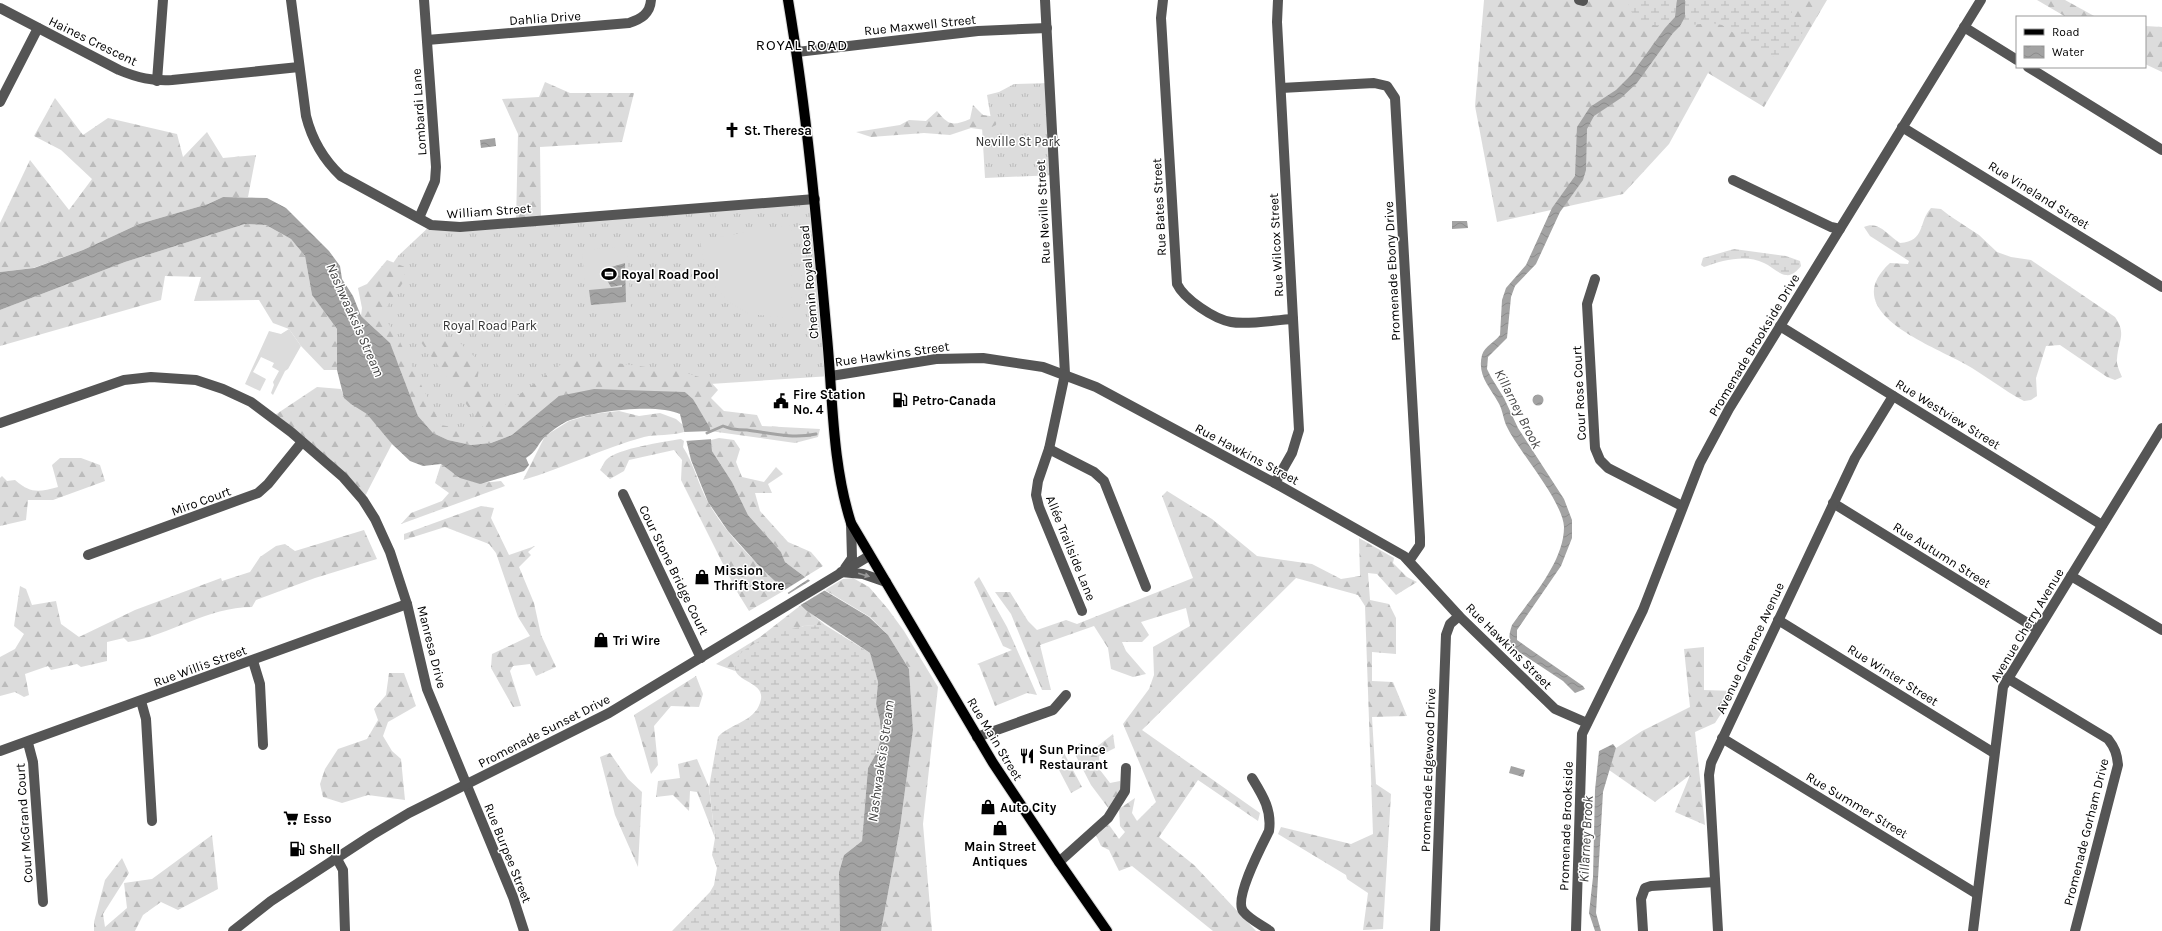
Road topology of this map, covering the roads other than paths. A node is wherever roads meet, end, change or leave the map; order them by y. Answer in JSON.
{"nodes":[{"id":1,"x":163,"y":0,"type":"edge"},
{"id":2,"x":291,"y":0,"type":"edge"},
{"id":3,"x":424,"y":0,"type":"edge"},
{"id":4,"x":651,"y":0,"type":"edge"},
{"id":5,"x":788,"y":0,"type":"edge"},
{"id":6,"x":1045,"y":0,"type":"edge"},
{"id":7,"x":1163,"y":0,"type":"edge"},
{"id":8,"x":1278,"y":0,"type":"edge"},
{"id":9,"x":1980,"y":0,"type":"edge"},
{"id":10,"x":0,"y":8,"type":"edge"},
{"id":11,"x":1964,"y":27,"type":"junction"},
{"id":12,"x":38,"y":28,"type":"junction"},
{"id":13,"x":1046,"y":28,"type":"junction"},
{"id":14,"x":427,"y":40,"type":"junction"},
{"id":15,"x":797,"y":52,"type":"junction"},
{"id":16,"x":2016,"y":59,"type":"edge"},
{"id":17,"x":299,"y":67,"type":"junction"},
{"id":18,"x":2030,"y":68,"type":"edge"},
{"id":19,"x":157,"y":81,"type":"junction"},
{"id":20,"x":1281,"y":88,"type":"junction"},
{"id":21,"x":0,"y":102,"type":"edge"},
{"id":22,"x":1902,"y":127,"type":"junction"},
{"id":23,"x":2162,"y":150,"type":"edge"},
{"id":24,"x":1733,"y":180,"type":"dead end"},
{"id":25,"x":815,"y":198,"type":"junction"},
{"id":26,"x":419,"y":218,"type":"junction"},
{"id":27,"x":1840,"y":229,"type":"junction"},
{"id":28,"x":1595,"y":279,"type":"dead end"},
{"id":29,"x":2162,"y":287,"type":"edge"},
{"id":30,"x":1293,"y":319,"type":"junction"},
{"id":31,"x":1780,"y":326,"type":"junction"},
{"id":32,"x":1065,"y":374,"type":"junction"},
{"id":33,"x":831,"y":376,"type":"junction"},
{"id":34,"x":1893,"y":396,"type":"junction"},
{"id":35,"x":0,"y":423,"type":"edge"},
{"id":36,"x":2162,"y":428,"type":"edge"},
{"id":37,"x":302,"y":442,"type":"junction"},
{"id":38,"x":1049,"y":449,"type":"junction"},
{"id":39,"x":1275,"y":483,"type":"junction"},
{"id":40,"x":623,"y":494,"type":"dead end"},
{"id":41,"x":1833,"y":503,"type":"junction"},
{"id":42,"x":1682,"y":506,"type":"junction"},
{"id":43,"x":851,"y":524,"type":"junction"},
{"id":44,"x":2102,"y":525,"type":"junction"},
{"id":45,"x":88,"y":555,"type":"dead end"},
{"id":46,"x":869,"y":556,"type":"junction"},
{"id":47,"x":1408,"y":560,"type":"junction"},
{"id":48,"x":840,"y":572,"type":"junction"},
{"id":49,"x":2071,"y":576,"type":"junction"},
{"id":50,"x":886,"y":582,"type":"junction"},
{"id":51,"x":1146,"y":587,"type":"dead end"},
{"id":52,"x":408,"y":604,"type":"junction"},
{"id":53,"x":1082,"y":611,"type":"dead end"},
{"id":54,"x":1460,"y":616,"type":"junction"},
{"id":55,"x":1778,"y":620,"type":"junction"},
{"id":56,"x":2038,"y":629,"type":"junction"},
{"id":57,"x":2162,"y":630,"type":"edge"},
{"id":58,"x":701,"y":658,"type":"junction"},
{"id":59,"x":253,"y":661,"type":"junction"},
{"id":60,"x":2007,"y":678,"type":"junction"},
{"id":61,"x":1066,"y":695,"type":"dead end"},
{"id":62,"x":141,"y":701,"type":"junction"},
{"id":63,"x":1587,"y":723,"type":"junction"},
{"id":64,"x":977,"y":737,"type":"junction"},
{"id":65,"x":1722,"y":738,"type":"junction"},
{"id":66,"x":28,"y":743,"type":"junction"},
{"id":67,"x":262,"y":745,"type":"dead end"},
{"id":68,"x":0,"y":751,"type":"edge"},
{"id":69,"x":1994,"y":752,"type":"junction"},
{"id":70,"x":1126,"y":768,"type":"dead end"},
{"id":71,"x":1252,"y":778,"type":"dead end"},
{"id":72,"x":467,"y":785,"type":"junction"},
{"id":73,"x":152,"y":821,"type":"dead end"},
{"id":74,"x":336,"y":857,"type":"junction"},
{"id":75,"x":1059,"y":862,"type":"junction"},
{"id":76,"x":1715,"y":882,"type":"junction"},
{"id":77,"x":1977,"y":894,"type":"junction"},
{"id":78,"x":43,"y":902,"type":"dead end"},
{"id":79,"x":233,"y":931,"type":"edge"},
{"id":80,"x":345,"y":931,"type":"edge"},
{"id":81,"x":524,"y":931,"type":"edge"},
{"id":82,"x":1107,"y":931,"type":"edge"},
{"id":83,"x":1270,"y":931,"type":"edge"},
{"id":84,"x":1435,"y":931,"type":"edge"},
{"id":85,"x":1576,"y":931,"type":"edge"},
{"id":86,"x":1643,"y":931,"type":"edge"},
{"id":87,"x":1718,"y":931,"type":"edge"},
{"id":88,"x":1973,"y":931,"type":"edge"},
{"id":89,"x":2074,"y":931,"type":"edge"}],
"edges":[{"from":1,"to":19,"type":"street"},
{"from":2,"to":17,"type":"street","name":"William Street"},
{"from":3,"to":14,"type":"street","name":"Lombardi Lane"},
{"from":4,"to":14,"type":"street","name":"Dahlia Drive"},
{"from":5,"to":15,"type":"main road","name":"Chemin Royal Road"},
{"from":6,"to":13,"type":"street","name":"Rue Neville Street"},
{"from":7,"to":30,"type":"street","name":"Rue Bates Street"},
{"from":8,"to":20,"type":"street","name":"Rue Wilcox Street"},
{"from":9,"to":11,"type":"street","name":"Promenade Brookside Drive"},
{"from":10,"to":12,"type":"street","name":"Haines Crescent"},
{"from":11,"to":16,"type":"street"},
{"from":11,"to":22,"type":"street","name":"Promenade Brookside Drive"},
{"from":12,"to":19,"type":"street","name":"Haines Crescent"},
{"from":12,"to":21,"type":"street"},
{"from":13,"to":15,"type":"street","name":"Rue Maxwell Street"},
{"from":13,"to":32,"type":"street","name":"Rue Neville Street"},
{"from":14,"to":26,"type":"street","name":"Lombardi Lane"},
{"from":15,"to":25,"type":"main road","name":"Chemin Royal Road"},
{"from":17,"to":19,"type":"street","name":"Haines Crescent"},
{"from":17,"to":26,"type":"street","name":"William Street"},
{"from":18,"to":23,"type":"street"},
{"from":20,"to":30,"type":"street","name":"Rue Wilcox Street"},
{"from":20,"to":47,"type":"street","name":"Promenade Ebony Drive"},
{"from":22,"to":27,"type":"street","name":"Promenade Brookside Drive"},
{"from":22,"to":29,"type":"street","name":"Rue Vineland Street"},
{"from":24,"to":27,"type":"street"},
{"from":25,"to":26,"type":"street","name":"William Street"},
{"from":25,"to":33,"type":"main road","name":"Chemin Royal Road"},
{"from":27,"to":31,"type":"street","name":"Promenade Brookside Drive"},
{"from":28,"to":42,"type":"street","name":"Cour Rose Court"},
{"from":30,"to":39,"type":"street","name":"Rue Wilcox Street"},
{"from":31,"to":34,"type":"street","name":"Rue Westview Street"},
{"from":31,"to":42,"type":"street","name":"Promenade Brookside Drive"},
{"from":32,"to":33,"type":"street","name":"Rue Hawkins Street"},
{"from":32,"to":38,"type":"street","name":"Allée Trailside Lane"},
{"from":32,"to":39,"type":"street","name":"Rue Hawkins Street"},
{"from":33,"to":43,"type":"main road","name":"Chemin Royal Road"},
{"from":34,"to":41,"type":"street","name":"Avenue Clarence Avenue"},
{"from":34,"to":44,"type":"street","name":"Rue Westview Street"},
{"from":35,"to":37,"type":"street","name":"Manresa Drive"},
{"from":36,"to":44,"type":"street","name":"Avenue Cherry Avenue"},
{"from":37,"to":45,"type":"street","name":"Miro Court"},
{"from":37,"to":52,"type":"street","name":"Manresa Drive"},
{"from":38,"to":51,"type":"street"},
{"from":38,"to":53,"type":"street","name":"Allée Trailside Lane"},
{"from":39,"to":47,"type":"street","name":"Rue Hawkins Street"},
{"from":40,"to":58,"type":"street","name":"Cour Stone Bridge Court"},
{"from":41,"to":55,"type":"street","name":"Avenue Clarence Avenue"},
{"from":41,"to":56,"type":"street","name":"Rue Autumn Street"},
{"from":42,"to":63,"type":"street","name":"Promenade Brookside Drive"},
{"from":43,"to":46,"type":"main road","name":"Chemin Royal Road"},
{"from":43,"to":48,"type":"street"},
{"from":44,"to":49,"type":"street","name":"Avenue Cherry Avenue"},
{"from":46,"to":48,"type":"street","name":"Promenade Sunset Drive"},
{"from":46,"to":50,"type":"main road","name":"Rue Main Street"},
{"from":47,"to":54,"type":"street","name":"Rue Hawkins Street"},
{"from":48,"to":50,"type":"street","one_way":true},
{"from":48,"to":58,"type":"street","name":"Promenade Sunset Drive"},
{"from":49,"to":56,"type":"street","name":"Avenue Cherry Avenue"},
{"from":49,"to":57,"type":"street"},
{"from":50,"to":64,"type":"main road","name":"Rue Main Street"},
{"from":52,"to":59,"type":"street","name":"Rue Willis Street"},
{"from":52,"to":72,"type":"street","name":"Manresa Drive"},
{"from":54,"to":63,"type":"street","name":"Rue Hawkins Street"},
{"from":54,"to":84,"type":"street","name":"Promenade Edgewood Drive"},
{"from":55,"to":65,"type":"street","name":"Avenue Clarence Avenue"},
{"from":55,"to":69,"type":"street","name":"Rue Winter Street"},
{"from":56,"to":60,"type":"street","name":"Avenue Cherry Avenue"},
{"from":58,"to":72,"type":"street","name":"Promenade Sunset Drive"},
{"from":59,"to":62,"type":"street","name":"Rue Willis Street"},
{"from":59,"to":67,"type":"street"},
{"from":60,"to":69,"type":"street","name":"Avenue Cherry Avenue"},
{"from":60,"to":89,"type":"street","name":"Promenade Gorham Drive"},
{"from":61,"to":64,"type":"street"},
{"from":62,"to":66,"type":"street","name":"Rue Willis Street"},
{"from":62,"to":73,"type":"street"},
{"from":63,"to":85,"type":"street","name":"Promenade Brookside"},
{"from":64,"to":75,"type":"main road","name":"Rue Main Street"},
{"from":65,"to":76,"type":"street","name":"Avenue Clarence Avenue"},
{"from":65,"to":77,"type":"street","name":"Rue Summer Street"},
{"from":66,"to":68,"type":"street","name":"Rue Willis Street"},
{"from":66,"to":78,"type":"street","name":"Cour McGrand Court"},
{"from":69,"to":77,"type":"street","name":"Avenue Cherry Avenue"},
{"from":70,"to":75,"type":"street"},
{"from":71,"to":83,"type":"street"},
{"from":72,"to":74,"type":"street","name":"Promenade Sunset Drive"},
{"from":72,"to":81,"type":"street","name":"Rue Burpee Street"},
{"from":74,"to":79,"type":"street","name":"Promenade Sunset Drive"},
{"from":74,"to":80,"type":"street"},
{"from":75,"to":82,"type":"main road","name":"Rue Main Street"},
{"from":76,"to":86,"type":"street"},
{"from":76,"to":87,"type":"street","name":"Avenue Clarence Avenue"},
{"from":77,"to":88,"type":"street","name":"Avenue Cherry Avenue"}]}
